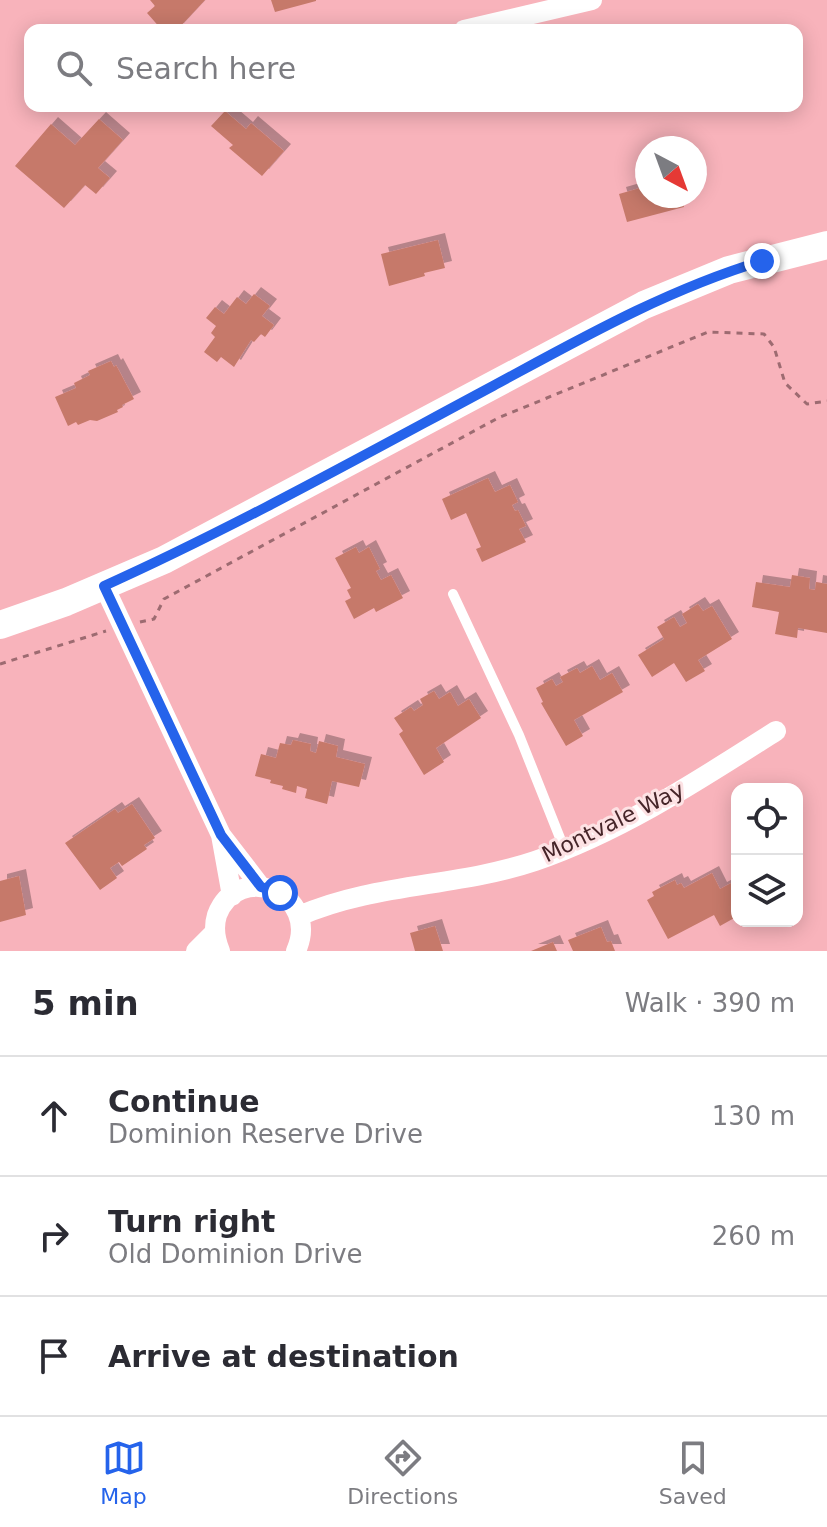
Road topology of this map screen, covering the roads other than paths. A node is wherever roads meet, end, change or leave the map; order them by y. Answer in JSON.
{"nodes":[{"id":1,"x":592,"y":0,"type":"edge"},
{"id":2,"x":490,"y":24,"type":"edge"},
{"id":3,"x":827,"y":245,"type":"edge"},
{"id":4,"x":104,"y":586,"type":"junction"},
{"id":5,"x":453,"y":594,"type":"dead end"},
{"id":6,"x":0,"y":625,"type":"edge"},
{"id":7,"x":776,"y":731,"type":"dead end"},
{"id":8,"x":221,"y":835,"type":"junction"},
{"id":9,"x":564,"y":848,"type":"junction"},
{"id":10,"x":261,"y":887,"type":"junction"},
{"id":11,"x":232,"y":896,"type":"junction"},
{"id":12,"x":299,"y":916,"type":"junction"},
{"id":13,"x":217,"y":942,"type":"edge"},
{"id":14,"x":196,"y":951,"type":"edge"},
{"id":15,"x":296,"y":951,"type":"edge"}],
"edges":[{"from":1,"to":2,"type":"street"},
{"from":3,"to":4,"type":"main road"},
{"from":4,"to":6,"type":"main road"},
{"from":4,"to":8,"type":"street"},
{"from":5,"to":9,"type":"lane"},
{"from":7,"to":9,"type":"street","name":"Montvale Way"},
{"from":8,"to":10,"type":"street"},
{"from":8,"to":11,"type":"street"},
{"from":9,"to":12,"type":"street","name":"Montvale Way"},
{"from":10,"to":11,"type":"street"},
{"from":10,"to":12,"type":"street"},
{"from":11,"to":13,"type":"street"},
{"from":12,"to":15,"type":"street"},
{"from":13,"to":14,"type":"street"}]}
